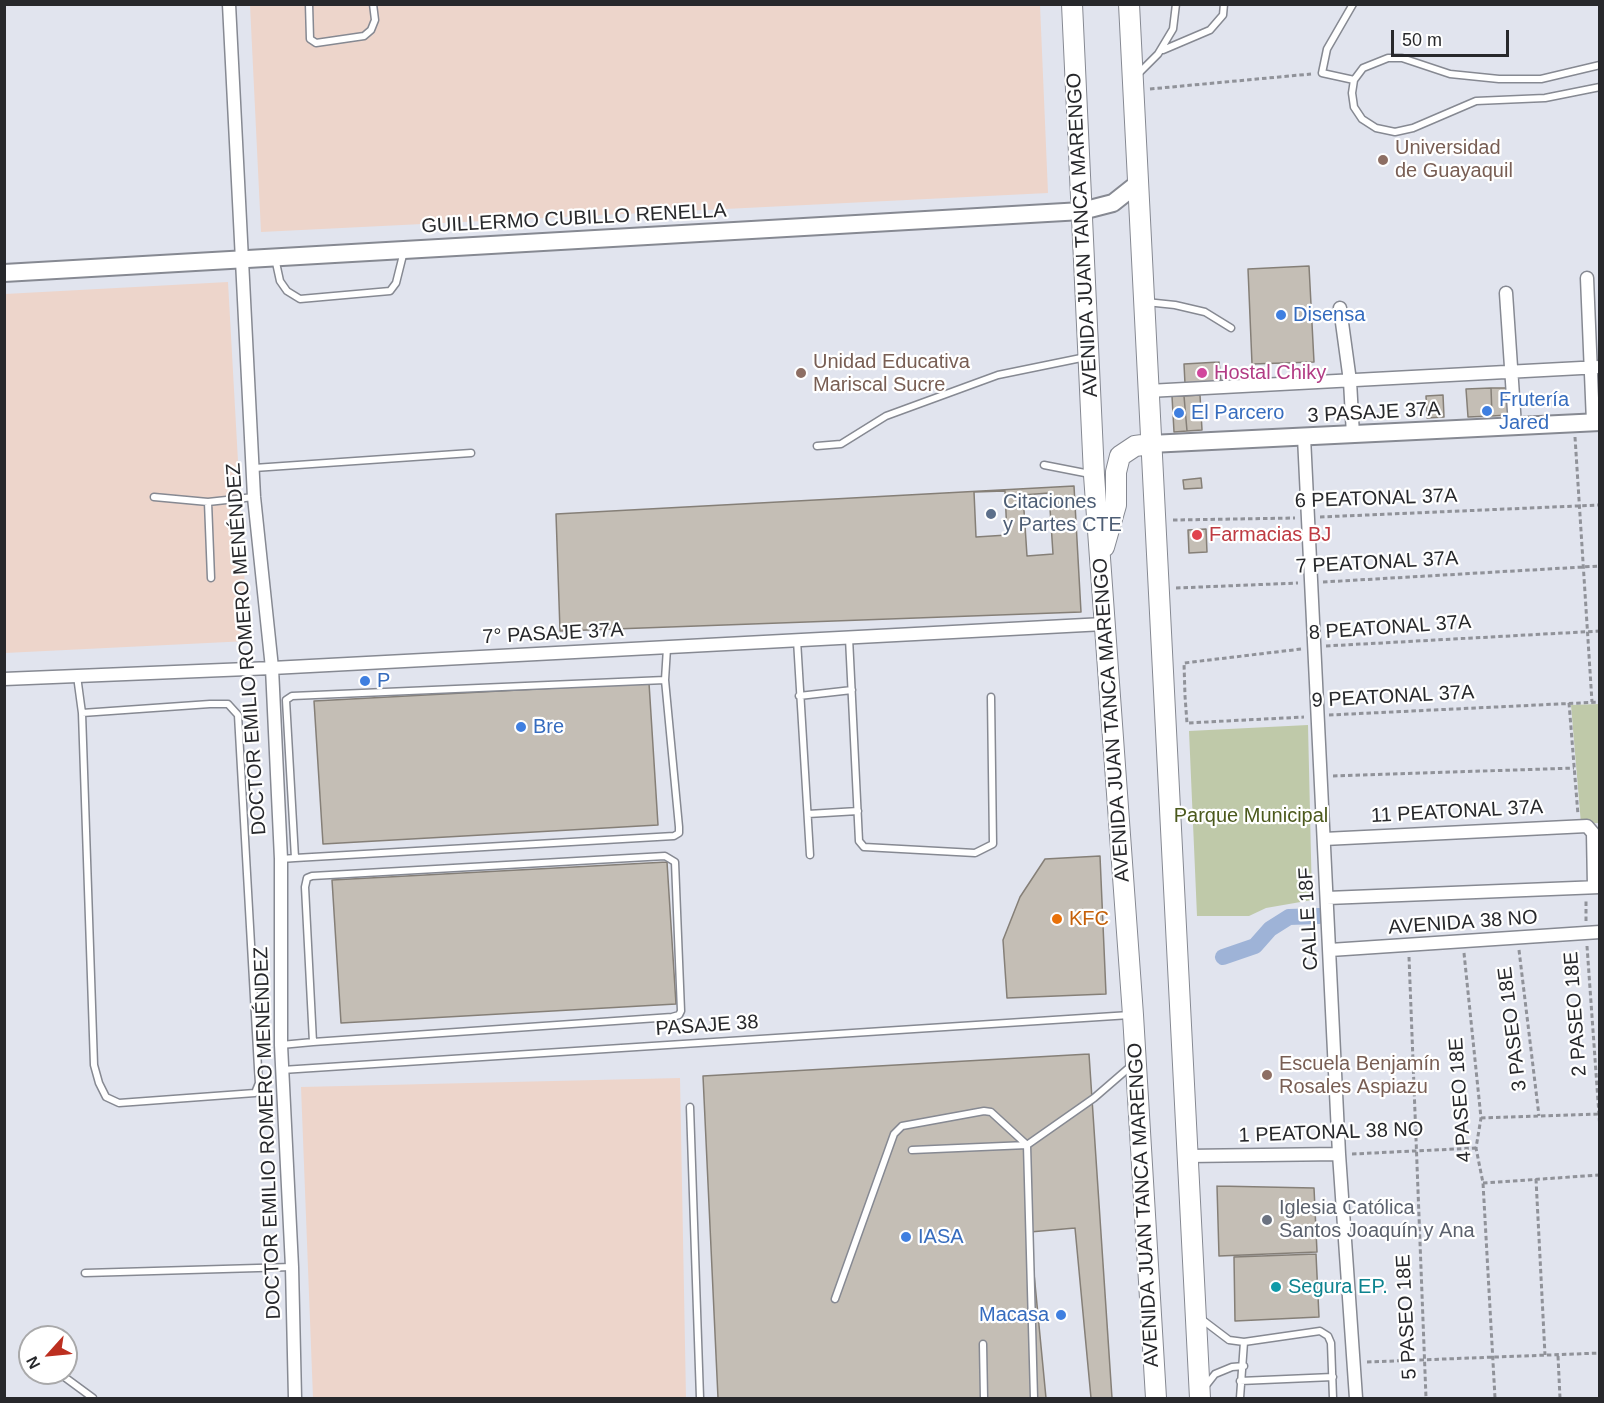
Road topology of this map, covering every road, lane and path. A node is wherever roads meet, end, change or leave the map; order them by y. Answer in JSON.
{"nodes":[{"id":1,"x":229,"y":4,"type":"edge"},
{"id":2,"x":309,"y":4,"type":"edge"},
{"id":3,"x":373,"y":4,"type":"edge"},
{"id":4,"x":1072,"y":4,"type":"edge"},
{"id":5,"x":1129,"y":4,"type":"edge"},
{"id":6,"x":1176,"y":4,"type":"edge"},
{"id":7,"x":1224,"y":4,"type":"edge"},
{"id":8,"x":1353,"y":4,"type":"edge"},
{"id":9,"x":1158,"y":54,"type":"junction"},
{"id":10,"x":1599,"y":65,"type":"edge"},
{"id":11,"x":1299,"y":75,"type":"dead end"},
{"id":12,"x":1354,"y":80,"type":"junction"},
{"id":13,"x":1133,"y":85,"type":"junction"},
{"id":14,"x":1599,"y":87,"type":"edge"},
{"id":15,"x":1137,"y":184,"type":"junction"},
{"id":16,"x":1082,"y":211,"type":"junction"},
{"id":17,"x":405,"y":250,"type":"junction"},
{"id":18,"x":275,"y":258,"type":"junction"},
{"id":19,"x":242,"y":260,"type":"junction"},
{"id":20,"x":4,"y":273,"type":"edge"},
{"id":21,"x":1587,"y":278,"type":"dead end"},
{"id":22,"x":1506,"y":293,"type":"dead end"},
{"id":23,"x":1143,"y":302,"type":"junction"},
{"id":24,"x":1340,"y":308,"type":"dead end"},
{"id":25,"x":1231,"y":328,"type":"dead end"},
{"id":26,"x":1089,"y":356,"type":"junction"},
{"id":27,"x":1595,"y":367,"type":"edge"},
{"id":28,"x":1512,"y":372,"type":"junction"},
{"id":29,"x":1350,"y":381,"type":"junction"},
{"id":30,"x":1148,"y":391,"type":"junction"},
{"id":31,"x":1596,"y":422,"type":"edge"},
{"id":32,"x":1575,"y":423,"type":"junction"},
{"id":33,"x":1515,"y":426,"type":"junction"},
{"id":34,"x":1353,"y":435,"type":"junction"},
{"id":35,"x":1304,"y":437,"type":"junction"},
{"id":36,"x":1150,"y":444,"type":"junction"},
{"id":37,"x":817,"y":446,"type":"dead end"},
{"id":38,"x":471,"y":453,"type":"dead end"},
{"id":39,"x":1044,"y":465,"type":"dead end"},
{"id":40,"x":254,"y":468,"type":"junction"},
{"id":41,"x":1094,"y":475,"type":"junction"},
{"id":42,"x":154,"y":497,"type":"dead end"},
{"id":43,"x":254,"y":497,"type":"junction"},
{"id":44,"x":208,"y":502,"type":"junction"},
{"id":45,"x":1599,"y":505,"type":"edge"},
{"id":46,"x":1580,"y":506,"type":"junction"},
{"id":47,"x":1308,"y":518,"type":"junction"},
{"id":48,"x":1154,"y":520,"type":"junction"},
{"id":49,"x":1100,"y":561,"type":"junction"},
{"id":50,"x":1599,"y":566,"type":"edge"},
{"id":51,"x":1583,"y":567,"type":"junction"},
{"id":52,"x":211,"y":578,"type":"dead end"},
{"id":53,"x":1311,"y":582,"type":"junction"},
{"id":54,"x":1156,"y":589,"type":"junction"},
{"id":55,"x":1104,"y":624,"type":"junction"},
{"id":56,"x":1588,"y":631,"type":"junction"},
{"id":57,"x":1599,"y":631,"type":"edge"},
{"id":58,"x":849,"y":638,"type":"junction"},
{"id":59,"x":797,"y":640,"type":"junction"},
{"id":60,"x":1314,"y":647,"type":"junction"},
{"id":61,"x":667,"y":648,"type":"junction"},
{"id":62,"x":272,"y":668,"type":"junction"},
{"id":63,"x":77,"y":676,"type":"junction"},
{"id":64,"x":4,"y":679,"type":"edge"},
{"id":65,"x":665,"y":680,"type":"junction"},
{"id":66,"x":852,"y":690,"type":"junction"},
{"id":67,"x":799,"y":696,"type":"junction"},
{"id":68,"x":991,"y":697,"type":"dead end"},
{"id":69,"x":1592,"y":702,"type":"junction"},
{"id":70,"x":1599,"y":702,"type":"edge"},
{"id":71,"x":1569,"y":703,"type":"junction"},
{"id":72,"x":82,"y":713,"type":"junction"},
{"id":73,"x":1318,"y":716,"type":"junction"},
{"id":74,"x":1188,"y":723,"type":"joint"},
{"id":75,"x":1574,"y":768,"type":"junction"},
{"id":76,"x":1321,"y":777,"type":"junction"},
{"id":77,"x":858,"y":811,"type":"junction"},
{"id":78,"x":808,"y":814,"type":"junction"},
{"id":79,"x":1579,"y":825,"type":"junction"},
{"id":80,"x":1324,"y":839,"type":"junction"},
{"id":81,"x":810,"y":855,"type":"dead end"},
{"id":82,"x":295,"y":858,"type":"junction"},
{"id":83,"x":280,"y":859,"type":"junction"},
{"id":84,"x":1593,"y":887,"type":"edge"},
{"id":85,"x":1327,"y":898,"type":"junction"},
{"id":86,"x":1599,"y":932,"type":"edge"},
{"id":87,"x":1586,"y":933,"type":"junction"},
{"id":88,"x":1517,"y":939,"type":"junction"},
{"id":89,"x":1463,"y":943,"type":"junction"},
{"id":90,"x":1408,"y":947,"type":"junction"},
{"id":91,"x":1330,"y":950,"type":"junction"},
{"id":92,"x":1133,"y":1015,"type":"junction"},
{"id":93,"x":313,"y":1042,"type":"junction"},
{"id":94,"x":281,"y":1045,"type":"junction"},
{"id":95,"x":1136,"y":1061,"type":"junction"},
{"id":96,"x":282,"y":1070,"type":"junction"},
{"id":97,"x":690,"y":1107,"type":"dead end"},
{"id":98,"x":1599,"y":1114,"type":"edge"},
{"id":99,"x":1539,"y":1116,"type":"junction"},
{"id":100,"x":1481,"y":1118,"type":"junction"},
{"id":101,"x":1599,"y":1130,"type":"edge"},
{"id":102,"x":1027,"y":1145,"type":"junction"},
{"id":103,"x":1476,"y":1149,"type":"junction"},
{"id":104,"x":912,"y":1150,"type":"dead end"},
{"id":105,"x":1415,"y":1151,"type":"junction"},
{"id":106,"x":1339,"y":1154,"type":"junction"},
{"id":107,"x":1187,"y":1156,"type":"junction"},
{"id":108,"x":1599,"y":1174,"type":"edge"},
{"id":109,"x":1536,"y":1179,"type":"junction"},
{"id":110,"x":1483,"y":1183,"type":"junction"},
{"id":111,"x":292,"y":1267,"type":"junction"},
{"id":112,"x":85,"y":1273,"type":"dead end"},
{"id":113,"x":836,"y":1299,"type":"dead end"},
{"id":114,"x":1196,"y":1314,"type":"junction"},
{"id":115,"x":1244,"y":1342,"type":"junction"},
{"id":116,"x":983,"y":1344,"type":"dead end"},
{"id":117,"x":1599,"y":1353,"type":"edge"},
{"id":118,"x":1545,"y":1355,"type":"junction"},
{"id":119,"x":1557,"y":1356,"type":"junction"},
{"id":120,"x":1492,"y":1358,"type":"junction"},
{"id":121,"x":1423,"y":1360,"type":"junction"},
{"id":122,"x":1354,"y":1362,"type":"junction"},
{"id":123,"x":1244,"y":1366,"type":"junction"},
{"id":124,"x":1333,"y":1377,"type":"junction"},
{"id":125,"x":1240,"y":1381,"type":"junction"},
{"id":126,"x":75,"y":1385,"type":"edge"},
{"id":127,"x":1200,"y":1396,"type":"edge"},
{"id":128,"x":93,"y":1398,"type":"edge"},
{"id":129,"x":296,"y":1398,"type":"edge"},
{"id":130,"x":700,"y":1398,"type":"edge"},
{"id":131,"x":984,"y":1398,"type":"edge"},
{"id":132,"x":1034,"y":1398,"type":"edge"},
{"id":133,"x":1156,"y":1398,"type":"edge"},
{"id":134,"x":1240,"y":1398,"type":"edge"},
{"id":135,"x":1333,"y":1398,"type":"edge"},
{"id":136,"x":1356,"y":1398,"type":"edge"},
{"id":137,"x":1426,"y":1398,"type":"edge"},
{"id":138,"x":1495,"y":1398,"type":"edge"},
{"id":139,"x":1560,"y":1398,"type":"edge"}],
"edges":[{"from":1,"to":19,"type":"street","name":"DOCTOR EMILIO ROMERO MENÉNDEZ"},
{"from":2,"to":3,"type":"lane"},
{"from":4,"to":16,"type":"main road","name":"AVENIDA JUAN TANCA MARENGO"},
{"from":5,"to":13,"type":"main road"},
{"from":6,"to":9,"type":"lane"},
{"from":7,"to":9,"type":"lane"},
{"from":8,"to":12,"type":"lane"},
{"from":9,"to":13,"type":"lane"},
{"from":10,"to":12,"type":"lane"},
{"from":11,"to":13,"type":"path"},
{"from":12,"to":14,"type":"lane"},
{"from":13,"to":15,"type":"main road"},
{"from":15,"to":16,"type":"street","name":"GUILLERMO CUBILLO RENELLA"},
{"from":15,"to":23,"type":"main road"},
{"from":16,"to":17,"type":"street","name":"GUILLERMO CUBILLO RENELLA"},
{"from":16,"to":26,"type":"main road","name":"AVENIDA JUAN TANCA MARENGO"},
{"from":17,"to":18,"type":"street","name":"GUILLERMO CUBILLO RENELLA"},
{"from":17,"to":18,"type":"lane"},
{"from":18,"to":19,"type":"street","name":"GUILLERMO CUBILLO RENELLA"},
{"from":19,"to":20,"type":"street","name":"GUILLERMO CUBILLO RENELLA"},
{"from":19,"to":40,"type":"street","name":"DOCTOR EMILIO ROMERO MENÉNDEZ"},
{"from":21,"to":27,"type":"street"},
{"from":22,"to":28,"type":"street"},
{"from":23,"to":25,"type":"lane"},
{"from":23,"to":30,"type":"main road"},
{"from":24,"to":29,"type":"street"},
{"from":26,"to":37,"type":"lane"},
{"from":26,"to":41,"type":"main road","name":"AVENIDA JUAN TANCA MARENGO"},
{"from":27,"to":28,"type":"street"},
{"from":27,"to":31,"type":"street"},
{"from":28,"to":29,"type":"street"},
{"from":28,"to":33,"type":"street"},
{"from":29,"to":30,"type":"street"},
{"from":29,"to":34,"type":"street"},
{"from":30,"to":36,"type":"main road"},
{"from":31,"to":32,"type":"street","name":"3 PASAJE 37A"},
{"from":32,"to":33,"type":"street","name":"3 PASAJE 37A"},
{"from":32,"to":46,"type":"path"},
{"from":33,"to":34,"type":"street","name":"3 PASAJE 37A"},
{"from":34,"to":35,"type":"street","name":"3 PASAJE 37A"},
{"from":35,"to":36,"type":"street","name":"3 PASAJE 37A"},
{"from":35,"to":47,"type":"street","name":"CALLE 18F"},
{"from":36,"to":48,"type":"main road"},
{"from":36,"to":49,"type":"main road"},
{"from":38,"to":40,"type":"lane"},
{"from":39,"to":41,"type":"lane"},
{"from":40,"to":43,"type":"street","name":"DOCTOR EMILIO ROMERO MENÉNDEZ"},
{"from":41,"to":49,"type":"main road","name":"AVENIDA JUAN TANCA MARENGO"},
{"from":42,"to":44,"type":"lane"},
{"from":43,"to":44,"type":"lane"},
{"from":43,"to":62,"type":"street","name":"DOCTOR EMILIO ROMERO MENÉNDEZ"},
{"from":44,"to":52,"type":"lane"},
{"from":45,"to":46,"type":"path","name":"6 PEATONAL 37A"},
{"from":46,"to":47,"type":"path","name":"6 PEATONAL 37A"},
{"from":46,"to":51,"type":"path"},
{"from":47,"to":48,"type":"path","name":"6 PEATONAL 37A"},
{"from":47,"to":53,"type":"street","name":"CALLE 18F"},
{"from":48,"to":54,"type":"main road"},
{"from":49,"to":55,"type":"main road","name":"AVENIDA JUAN TANCA MARENGO"},
{"from":50,"to":51,"type":"path","name":"7 PEATONAL 37A"},
{"from":51,"to":53,"type":"path","name":"7 PEATONAL 37A"},
{"from":51,"to":56,"type":"path"},
{"from":53,"to":54,"type":"path","name":"7 PEATONAL 37A"},
{"from":53,"to":60,"type":"street","name":"CALLE 18F"},
{"from":54,"to":107,"type":"main road"},
{"from":55,"to":58,"type":"street","name":"7° PASAJE 37A"},
{"from":55,"to":92,"type":"main road","name":"AVENIDA JUAN TANCA MARENGO"},
{"from":56,"to":57,"type":"path","name":"8 PEATONAL 37A"},
{"from":56,"to":60,"type":"path","name":"8 PEATONAL 37A"},
{"from":56,"to":69,"type":"path"},
{"from":58,"to":59,"type":"street","name":"7° PASAJE 37A"},
{"from":58,"to":66,"type":"lane"},
{"from":59,"to":61,"type":"street","name":"7° PASAJE 37A"},
{"from":59,"to":67,"type":"lane"},
{"from":60,"to":73,"type":"street","name":"CALLE 18F"},
{"from":60,"to":74,"type":"path","name":"8 PEATONAL 37A"},
{"from":61,"to":62,"type":"street","name":"7° PASAJE 37A"},
{"from":61,"to":65,"type":"lane"},
{"from":62,"to":63,"type":"street","name":"7° PASAJE 37A"},
{"from":62,"to":83,"type":"street","name":"DOCTOR EMILIO ROMERO MENÉNDEZ"},
{"from":63,"to":64,"type":"street","name":"7° PASAJE 37A"},
{"from":63,"to":72,"type":"lane"},
{"from":65,"to":82,"type":"lane"},
{"from":65,"to":82,"type":"lane"},
{"from":66,"to":67,"type":"lane"},
{"from":66,"to":77,"type":"lane"},
{"from":67,"to":78,"type":"lane"},
{"from":68,"to":77,"type":"lane"},
{"from":69,"to":70,"type":"path","name":"9 PEATONAL 37A"},
{"from":69,"to":71,"type":"path","name":"9 PEATONAL 37A"},
{"from":71,"to":73,"type":"path","name":"9 PEATONAL 37A"},
{"from":71,"to":75,"type":"path"},
{"from":72,"to":72,"type":"lane"},
{"from":73,"to":74,"type":"path","name":"9 PEATONAL 37A"},
{"from":73,"to":76,"type":"street","name":"CALLE 18F"},
{"from":75,"to":76,"type":"path"},
{"from":75,"to":79,"type":"path"},
{"from":76,"to":80,"type":"street","name":"CALLE 18F"},
{"from":77,"to":78,"type":"lane"},
{"from":78,"to":81,"type":"lane"},
{"from":79,"to":80,"type":"street","name":"11 PEATONAL 37A"},
{"from":79,"to":84,"type":"street","name":"11 PEATONAL 37A"},
{"from":80,"to":85,"type":"street","name":"CALLE 18F"},
{"from":82,"to":83,"type":"lane"},
{"from":83,"to":94,"type":"street","name":"DOCTOR EMILIO ROMERO MENÉNDEZ"},
{"from":84,"to":85,"type":"street"},
{"from":84,"to":87,"type":"path","name":"2 PASEO 18E"},
{"from":85,"to":91,"type":"street","name":"CALLE 18F"},
{"from":86,"to":87,"type":"street","name":"AVENIDA 38 NO"},
{"from":87,"to":88,"type":"street","name":"AVENIDA 38 NO"},
{"from":87,"to":98,"type":"path","name":"2 PASEO 18E"},
{"from":88,"to":89,"type":"street","name":"AVENIDA 38 NO"},
{"from":88,"to":99,"type":"path","name":"3 PASEO 18E"},
{"from":89,"to":90,"type":"street","name":"AVENIDA 38 NO"},
{"from":89,"to":100,"type":"path","name":"4 PASEO 18E"},
{"from":90,"to":91,"type":"street","name":"AVENIDA 38 NO"},
{"from":90,"to":105,"type":"path","name":"5 PASEO 18E"},
{"from":91,"to":106,"type":"street","name":"CALLE 18F"},
{"from":92,"to":95,"type":"main road","name":"AVENIDA JUAN TANCA MARENGO"},
{"from":92,"to":96,"type":"lane","name":"PASAJE 38"},
{"from":93,"to":93,"type":"lane"},
{"from":93,"to":94,"type":"lane"},
{"from":94,"to":96,"type":"street","name":"DOCTOR EMILIO ROMERO MENÉNDEZ"},
{"from":95,"to":102,"type":"lane"},
{"from":95,"to":133,"type":"main road","name":"AVENIDA JUAN TANCA MARENGO"},
{"from":96,"to":111,"type":"street","name":"DOCTOR EMILIO ROMERO MENÉNDEZ"},
{"from":97,"to":130,"type":"lane"},
{"from":98,"to":99,"type":"path"},
{"from":98,"to":101,"type":"path","name":"2 PASEO 18E"},
{"from":99,"to":100,"type":"path"},
{"from":100,"to":103,"type":"path","name":"4 PASEO 18E"},
{"from":102,"to":104,"type":"lane"},
{"from":102,"to":113,"type":"lane"},
{"from":102,"to":132,"type":"lane"},
{"from":103,"to":105,"type":"path","name":"1 PEATONAL 38 NO"},
{"from":103,"to":110,"type":"path","name":"4 PASEO 18E"},
{"from":105,"to":106,"type":"path","name":"1 PEATONAL 38 NO"},
{"from":105,"to":121,"type":"path","name":"5 PASEO 18E"},
{"from":106,"to":107,"type":"street","name":"1 PEATONAL 38 NO"},
{"from":106,"to":122,"type":"street","name":"CALLE 18F"},
{"from":107,"to":114,"type":"main road"},
{"from":108,"to":109,"type":"path"},
{"from":109,"to":110,"type":"path"},
{"from":109,"to":118,"type":"path"},
{"from":110,"to":120,"type":"path","name":"4 PASEO 18E"},
{"from":111,"to":112,"type":"lane"},
{"from":111,"to":129,"type":"street","name":"DOCTOR EMILIO ROMERO MENÉNDEZ"},
{"from":114,"to":115,"type":"lane"},
{"from":114,"to":127,"type":"main road"},
{"from":115,"to":123,"type":"lane"},
{"from":115,"to":124,"type":"lane"},
{"from":116,"to":131,"type":"lane"},
{"from":117,"to":119,"type":"path"},
{"from":118,"to":119,"type":"path"},
{"from":118,"to":120,"type":"path"},
{"from":119,"to":139,"type":"path"},
{"from":120,"to":121,"type":"path"},
{"from":120,"to":138,"type":"path","name":"4 PASEO 18E"},
{"from":121,"to":122,"type":"path"},
{"from":121,"to":137,"type":"path","name":"5 PASEO 18E"},
{"from":122,"to":136,"type":"street","name":"CALLE 18F"},
{"from":123,"to":125,"type":"lane"},
{"from":123,"to":127,"type":"lane"},
{"from":124,"to":125,"type":"lane"},
{"from":124,"to":135,"type":"lane"},
{"from":125,"to":134,"type":"lane"},
{"from":126,"to":128,"type":"lane"}]}
